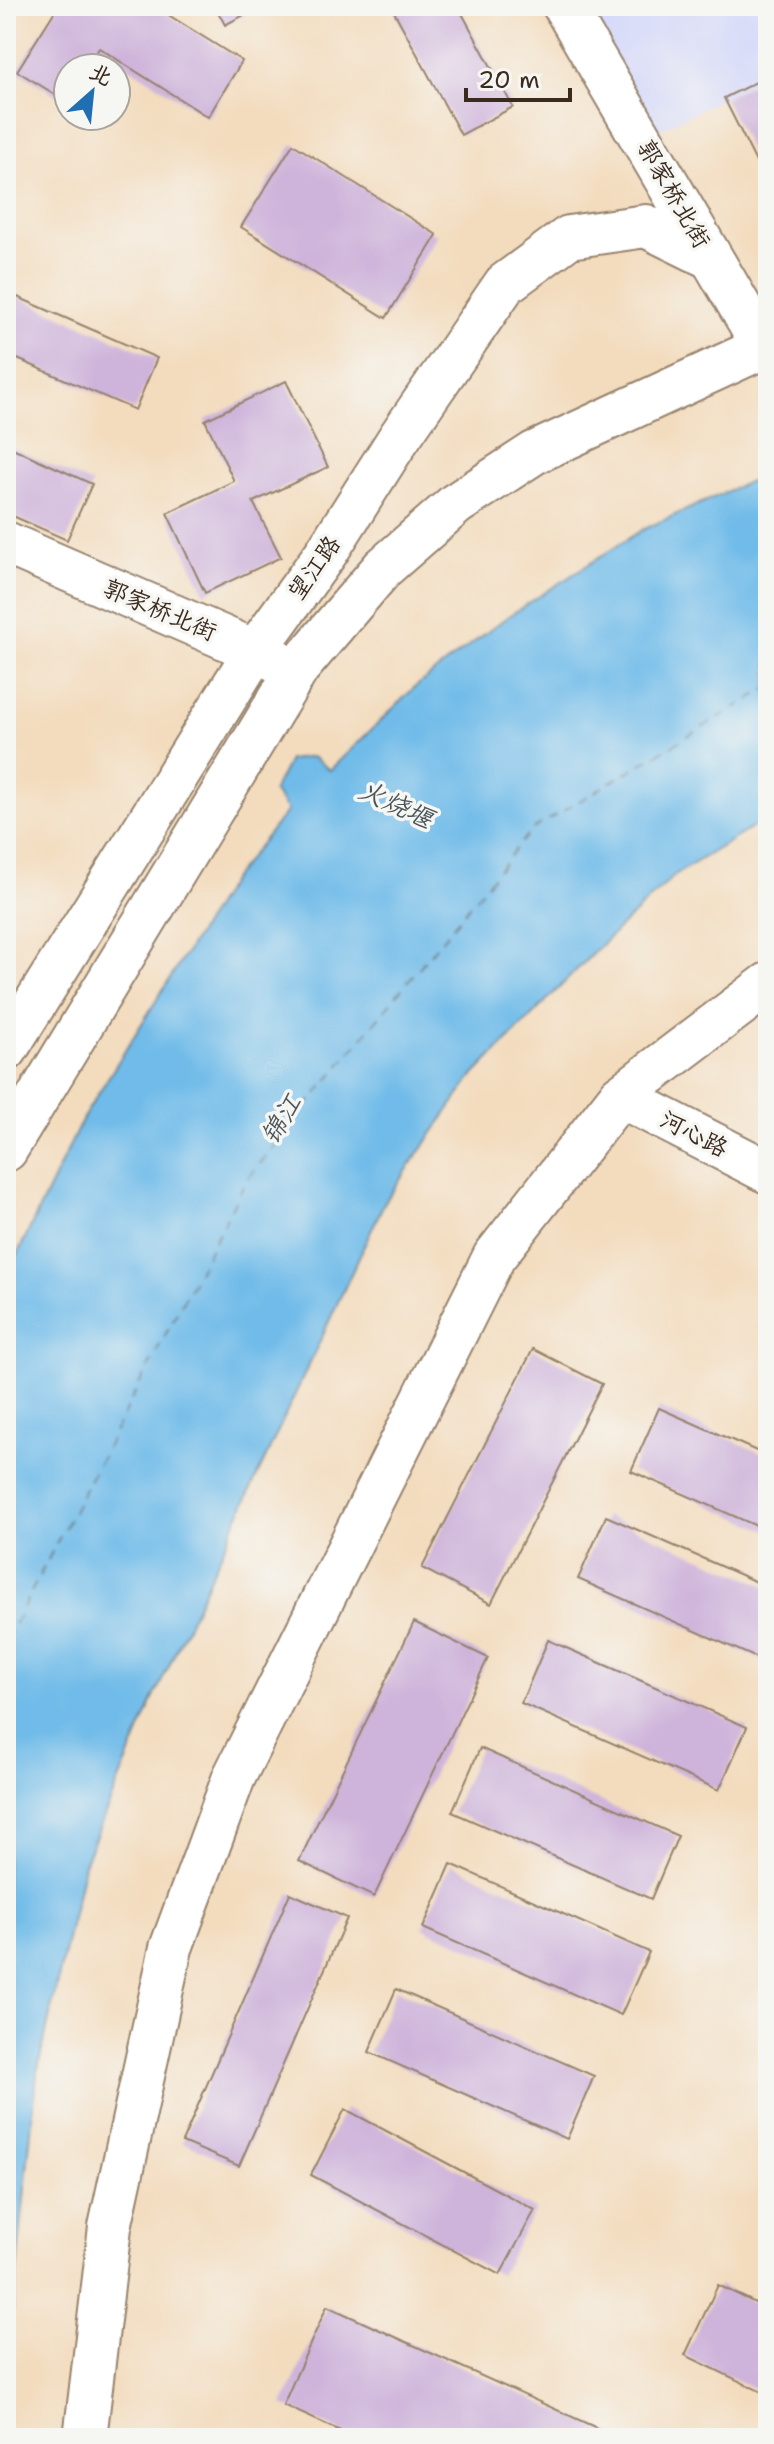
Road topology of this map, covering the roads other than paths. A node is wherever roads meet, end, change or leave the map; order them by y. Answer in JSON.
{"nodes":[{"id":1,"x":564,"y":6,"type":"edge"},
{"id":2,"x":711,"y":258,"type":"junction"},
{"id":3,"x":765,"y":346,"type":"edge"},
{"id":4,"x":6,"y":543,"type":"edge"},
{"id":5,"x":255,"y":651,"type":"junction"},
{"id":6,"x":305,"y":673,"type":"junction"},
{"id":7,"x":768,"y":984,"type":"edge"},
{"id":8,"x":6,"y":1050,"type":"edge"},
{"id":9,"x":620,"y":1096,"type":"junction"},
{"id":10,"x":6,"y":1150,"type":"edge"},
{"id":11,"x":768,"y":1172,"type":"edge"},
{"id":12,"x":85,"y":2438,"type":"edge"}],
"edges":[{"from":1,"to":2,"type":"street","name":"郭家桥北街"},
{"from":2,"to":3,"type":"street","name":"郭家桥北街"},
{"from":2,"to":5,"type":"street","name":"望江路"},
{"from":3,"to":6,"type":"street","name":"望江路"},
{"from":4,"to":5,"type":"street","name":"郭家桥北街"},
{"from":5,"to":6,"type":"street","name":"郭家桥北街"},
{"from":5,"to":8,"type":"street","name":"望江路"},
{"from":6,"to":10,"type":"street","name":"望江路"},
{"from":7,"to":9,"type":"street"},
{"from":9,"to":11,"type":"street","name":"河心路"},
{"from":9,"to":12,"type":"street"}]}
